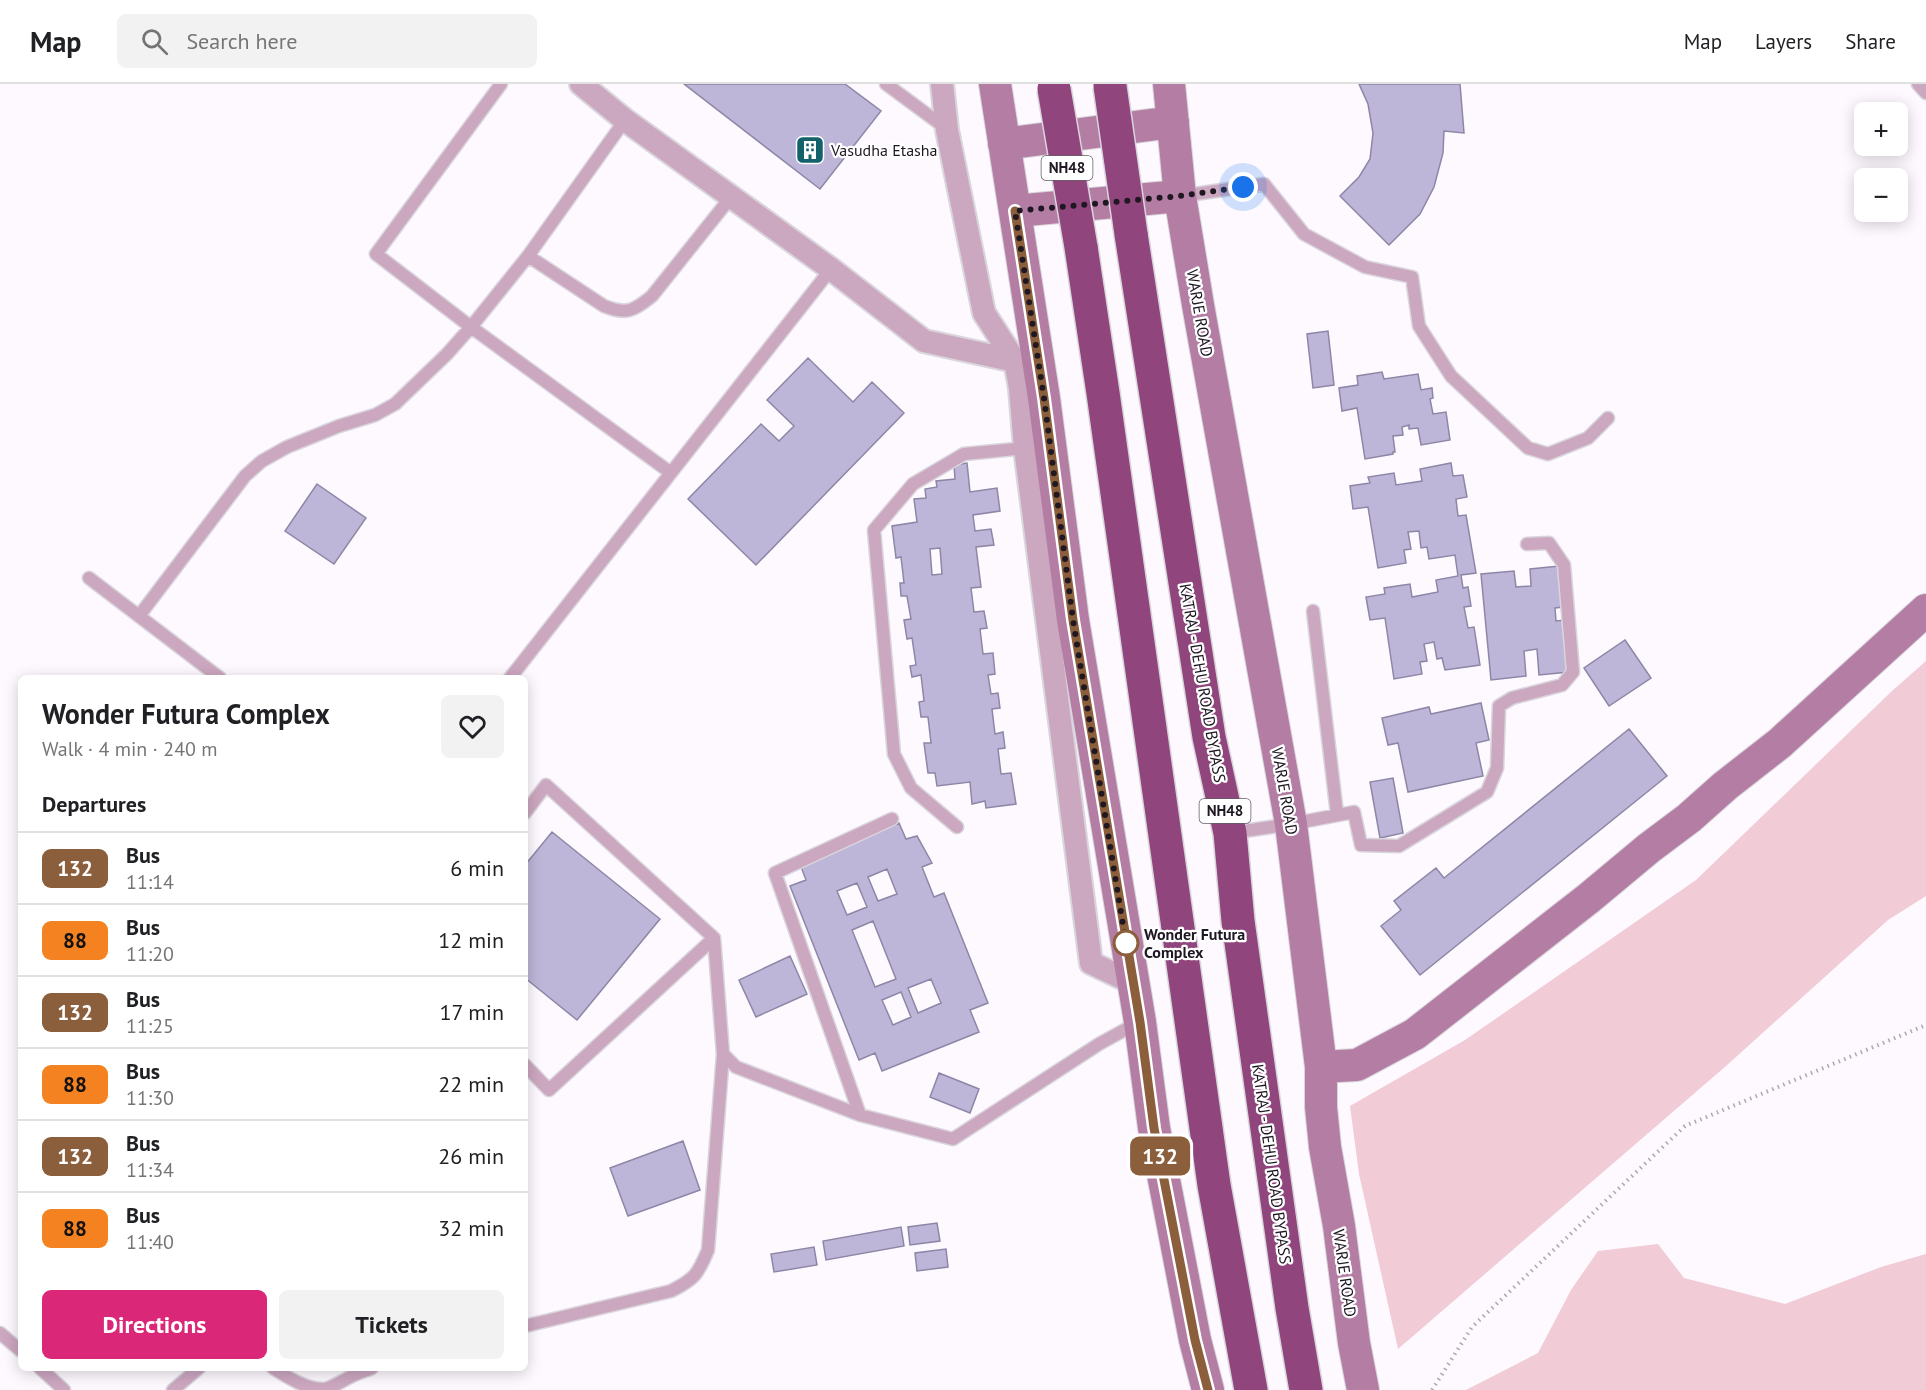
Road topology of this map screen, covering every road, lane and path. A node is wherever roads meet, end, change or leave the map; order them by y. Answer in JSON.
{"nodes":[{"id":1,"x":501,"y":84,"type":"edge"},
{"id":2,"x":581,"y":84,"type":"edge"},
{"id":3,"x":886,"y":84,"type":"edge"},
{"id":4,"x":942,"y":84,"type":"edge"},
{"id":5,"x":995,"y":84,"type":"edge"},
{"id":6,"x":1169,"y":84,"type":"edge"},
{"id":7,"x":1918,"y":84,"type":"edge"},
{"id":8,"x":1110,"y":85,"type":"edge"},
{"id":9,"x":1054,"y":87,"type":"edge"},
{"id":10,"x":1926,"y":93,"type":"edge"},
{"id":11,"x":625,"y":120,"type":"junction"},
{"id":12,"x":1173,"y":122,"type":"junction"},
{"id":13,"x":948,"y":130,"type":"junction"},
{"id":14,"x":1004,"y":144,"type":"junction"},
{"id":15,"x":1180,"y":196,"type":"junction"},
{"id":16,"x":731,"y":197,"type":"junction"},
{"id":17,"x":1015,"y":211,"type":"junction"},
{"id":18,"x":528,"y":256,"type":"junction"},
{"id":19,"x":831,"y":269,"type":"junction"},
{"id":20,"x":471,"y":327,"type":"junction"},
{"id":21,"x":1027,"y":367,"type":"junction"},
{"id":22,"x":1608,"y":418,"type":"dead end"},
{"id":23,"x":1025,"y":448,"type":"junction"},
{"id":24,"x":671,"y":473,"type":"junction"},
{"id":25,"x":1527,"y":544,"type":"dead end"},
{"id":26,"x":89,"y":578,"type":"dead end"},
{"id":27,"x":1926,"y":610,"type":"edge"},
{"id":28,"x":1313,"y":611,"type":"dead end"},
{"id":29,"x":139,"y":616,"type":"junction"},
{"id":30,"x":216,"y":675,"type":"edge"},
{"id":31,"x":512,"y":675,"type":"edge"},
{"id":32,"x":528,"y":809,"type":"edge"},
{"id":33,"x":1337,"y":814,"type":"junction"},
{"id":34,"x":892,"y":819,"type":"dead end"},
{"id":35,"x":1291,"y":824,"type":"junction"},
{"id":36,"x":957,"y":827,"type":"dead end"},
{"id":37,"x":1230,"y":833,"type":"junction"},
{"id":38,"x":714,"y":938,"type":"junction"},
{"id":39,"x":1133,"y":983,"type":"junction"},
{"id":40,"x":1140,"y":1022,"type":"junction"},
{"id":41,"x":1926,"y":1026,"type":"edge"},
{"id":42,"x":723,"y":1054,"type":"junction"},
{"id":43,"x":1321,"y":1067,"type":"junction"},
{"id":44,"x":528,"y":1068,"type":"edge"},
{"id":45,"x":860,"y":1114,"type":"junction"},
{"id":46,"x":528,"y":1325,"type":"edge"},
{"id":47,"x":0,"y":1333,"type":"edge"},
{"id":48,"x":18,"y":1349,"type":"edge"},
{"id":49,"x":43,"y":1371,"type":"edge"},
{"id":50,"x":195,"y":1371,"type":"edge"},
{"id":51,"x":278,"y":1371,"type":"edge"},
{"id":52,"x":364,"y":1371,"type":"edge"},
{"id":53,"x":64,"y":1390,"type":"edge"},
{"id":54,"x":173,"y":1390,"type":"edge"},
{"id":55,"x":1208,"y":1390,"type":"edge"},
{"id":56,"x":1251,"y":1390,"type":"edge"},
{"id":57,"x":1306,"y":1390,"type":"edge"},
{"id":58,"x":1363,"y":1390,"type":"edge"},
{"id":59,"x":1432,"y":1390,"type":"edge"}],
"edges":[{"from":1,"to":20,"type":"lane"},
{"from":2,"to":11,"type":"street"},
{"from":3,"to":13,"type":"lane"},
{"from":4,"to":13,"type":"street"},
{"from":5,"to":14,"type":"street"},
{"from":6,"to":12,"type":"street","name":"WARJE ROAD"},
{"from":7,"to":10,"type":"lane"},
{"from":8,"to":37,"type":"highway","name":"KATRAJ - DEHU ROAD BYPASS","number":"NH48","bridge":true},
{"from":9,"to":56,"type":"highway","number":"NH48","bridge":true},
{"from":11,"to":16,"type":"street"},
{"from":11,"to":18,"type":"lane"},
{"from":12,"to":14,"type":"street"},
{"from":12,"to":15,"type":"street","name":"WARJE ROAD"},
{"from":13,"to":21,"type":"street"},
{"from":14,"to":17,"type":"street"},
{"from":15,"to":17,"type":"street"},
{"from":15,"to":22,"type":"lane"},
{"from":15,"to":35,"type":"street","name":"WARJE ROAD"},
{"from":16,"to":18,"type":"lane"},
{"from":16,"to":19,"type":"street"},
{"from":17,"to":21,"type":"street"},
{"from":18,"to":20,"type":"lane"},
{"from":19,"to":21,"type":"street"},
{"from":19,"to":24,"type":"lane"},
{"from":20,"to":24,"type":"lane"},
{"from":20,"to":29,"type":"lane"},
{"from":21,"to":23,"type":"street"},
{"from":21,"to":39,"type":"street"},
{"from":23,"to":36,"type":"lane"},
{"from":23,"to":39,"type":"street"},
{"from":24,"to":31,"type":"lane"},
{"from":25,"to":33,"type":"lane"},
{"from":26,"to":29,"type":"lane"},
{"from":27,"to":43,"type":"street"},
{"from":28,"to":33,"type":"lane"},
{"from":29,"to":30,"type":"lane"},
{"from":32,"to":38,"type":"lane"},
{"from":33,"to":35,"type":"lane"},
{"from":34,"to":45,"type":"lane"},
{"from":35,"to":37,"type":"lane"},
{"from":35,"to":43,"type":"street","name":"WARJE ROAD"},
{"from":37,"to":57,"type":"highway","name":"KATRAJ - DEHU ROAD BYPASS","number":"NH48"},
{"from":38,"to":42,"type":"lane"},
{"from":38,"to":44,"type":"lane"},
{"from":39,"to":40,"type":"street"},
{"from":40,"to":45,"type":"lane"},
{"from":40,"to":55,"type":"street"},
{"from":41,"to":59,"type":"path"},
{"from":42,"to":45,"type":"lane"},
{"from":42,"to":46,"type":"lane"},
{"from":43,"to":58,"type":"street","name":"WARJE ROAD"},
{"from":47,"to":48,"type":"lane"},
{"from":49,"to":53,"type":"lane"},
{"from":50,"to":54,"type":"lane"},
{"from":51,"to":52,"type":"lane"}]}
